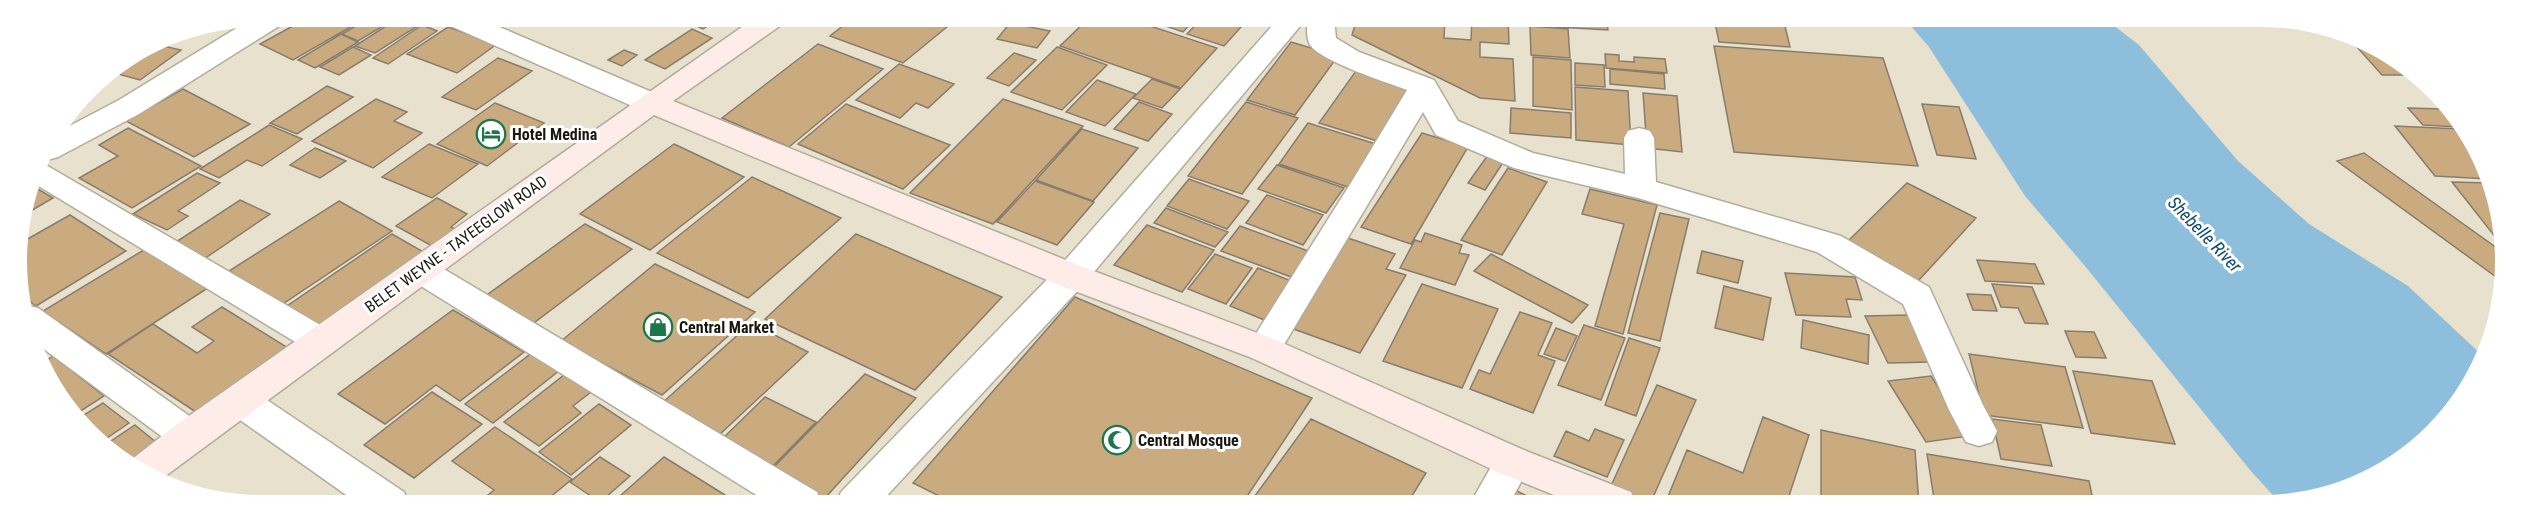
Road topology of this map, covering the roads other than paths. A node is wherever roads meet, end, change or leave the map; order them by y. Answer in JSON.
{"nodes":[{"id":1,"x":256,"y":27,"type":"edge"},
{"id":2,"x":477,"y":27,"type":"edge"},
{"id":3,"x":760,"y":27,"type":"edge"},
{"id":4,"x":1285,"y":27,"type":"edge"},
{"id":5,"x":1321,"y":27,"type":"edge"},
{"id":6,"x":1424,"y":86,"type":"junction"},
{"id":7,"x":651,"y":103,"type":"junction"},
{"id":8,"x":1639,"y":138,"type":"dead end"},
{"id":9,"x":58,"y":144,"type":"edge"},
{"id":10,"x":43,"y":175,"type":"edge"},
{"id":11,"x":1641,"y":188,"type":"junction"},
{"id":12,"x":420,"y":270,"type":"junction"},
{"id":13,"x":1071,"y":276,"type":"junction"},
{"id":14,"x":35,"y":323,"type":"edge"},
{"id":15,"x":322,"y":342,"type":"junction"},
{"id":16,"x":1264,"y":349,"type":"junction"},
{"id":17,"x":240,"y":400,"type":"junction"},
{"id":18,"x":1979,"y":431,"type":"dead end"},
{"id":19,"x":189,"y":436,"type":"junction"},
{"id":20,"x":1513,"y":462,"type":"junction"},
{"id":21,"x":149,"y":467,"type":"edge"},
{"id":22,"x":377,"y":495,"type":"edge"},
{"id":23,"x":788,"y":495,"type":"edge"},
{"id":24,"x":875,"y":495,"type":"edge"},
{"id":25,"x":1494,"y":495,"type":"edge"},
{"id":26,"x":1595,"y":495,"type":"edge"}],
"edges":[{"from":1,"to":9,"type":"street"},
{"from":2,"to":7,"type":"street"},
{"from":3,"to":7,"type":"street","name":"BELET WEYNE - TAYEEGLOW ROAD"},
{"from":4,"to":13,"type":"street"},
{"from":5,"to":6,"type":"street"},
{"from":6,"to":11,"type":"street"},
{"from":6,"to":16,"type":"street"},
{"from":7,"to":12,"type":"street","name":"BELET WEYNE - TAYEEGLOW ROAD"},
{"from":7,"to":13,"type":"street"},
{"from":8,"to":11,"type":"street"},
{"from":10,"to":15,"type":"street"},
{"from":11,"to":18,"type":"street"},
{"from":12,"to":15,"type":"street","name":"BELET WEYNE - TAYEEGLOW ROAD"},
{"from":12,"to":23,"type":"street"},
{"from":13,"to":16,"type":"street"},
{"from":13,"to":24,"type":"street"},
{"from":14,"to":19,"type":"street"},
{"from":15,"to":17,"type":"street","name":"BELET WEYNE - TAYEEGLOW ROAD"},
{"from":16,"to":20,"type":"street"},
{"from":17,"to":19,"type":"street","name":"BELET WEYNE - TAYEEGLOW ROAD"},
{"from":17,"to":22,"type":"street"},
{"from":19,"to":21,"type":"street","name":"BELET WEYNE - TAYEEGLOW ROAD"},
{"from":20,"to":25,"type":"street"},
{"from":20,"to":26,"type":"street"}]}
